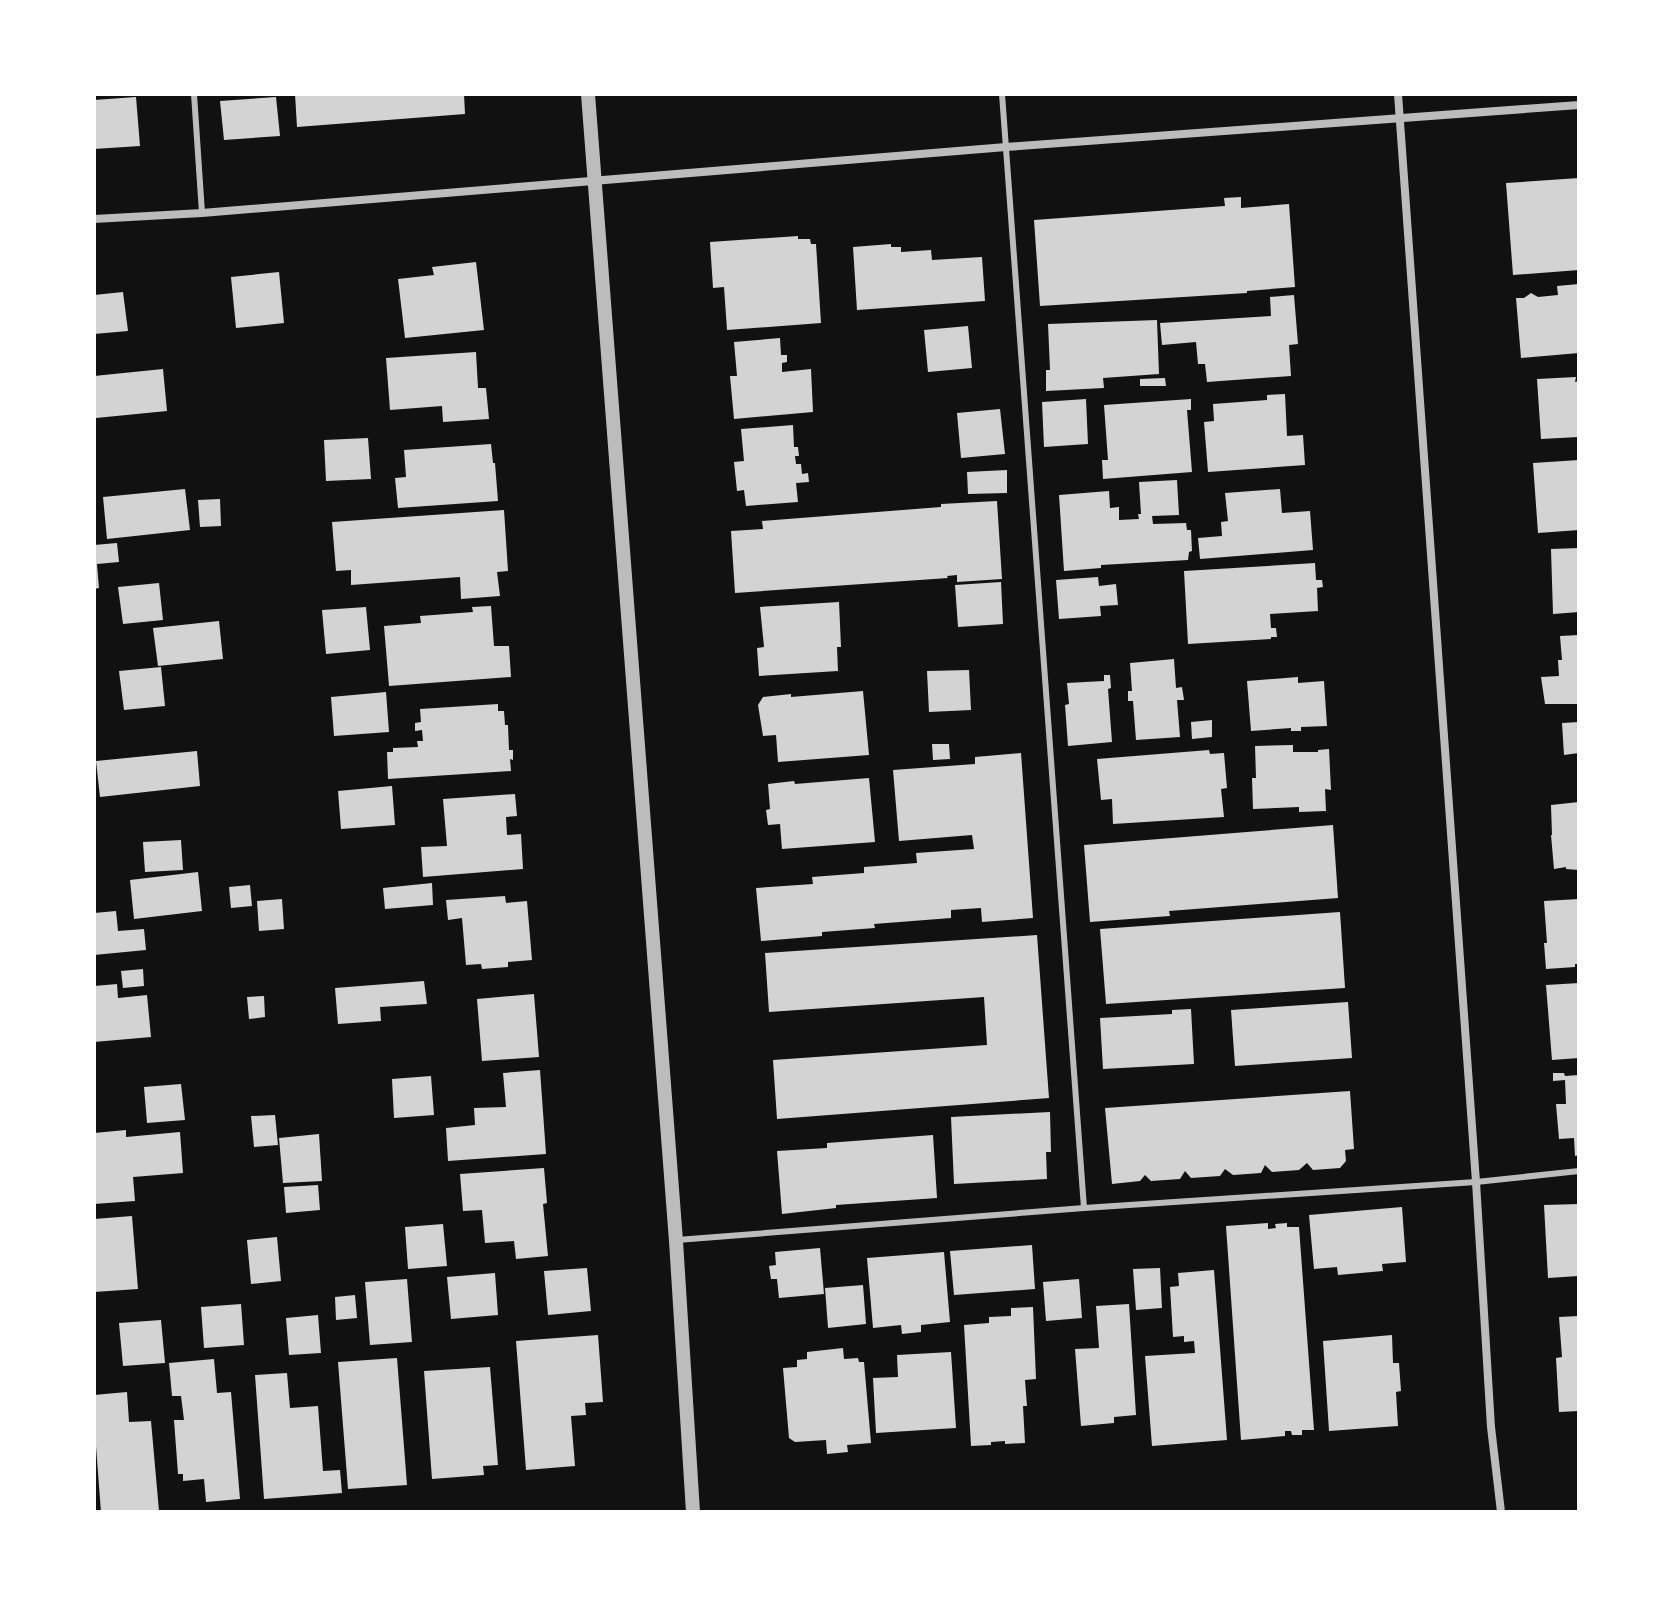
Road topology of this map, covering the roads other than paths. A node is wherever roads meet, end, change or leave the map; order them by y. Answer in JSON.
{"nodes":[{"id":1,"x":194,"y":94,"type":"edge"},
{"id":2,"x":588,"y":94,"type":"edge"},
{"id":3,"x":1002,"y":94,"type":"edge"},
{"id":4,"x":1398,"y":94,"type":"edge"},
{"id":5,"x":1579,"y":105,"type":"edge"},
{"id":6,"x":1400,"y":119,"type":"junction"},
{"id":7,"x":1006,"y":147,"type":"junction"},
{"id":8,"x":595,"y":181,"type":"junction"},
{"id":9,"x":202,"y":213,"type":"junction"},
{"id":10,"x":94,"y":219,"type":"edge"},
{"id":11,"x":1579,"y":1171,"type":"edge"},
{"id":12,"x":1476,"y":1182,"type":"junction"},
{"id":13,"x":1084,"y":1208,"type":"junction"},
{"id":14,"x":676,"y":1241,"type":"junction"},
{"id":15,"x":693,"y":1512,"type":"edge"},
{"id":16,"x":1501,"y":1512,"type":"edge"}],
"edges":[{"from":1,"to":9,"type":"lane"},
{"from":2,"to":8,"type":"street"},
{"from":3,"to":7,"type":"lane"},
{"from":4,"to":6,"type":"street"},
{"from":5,"to":6,"type":"street"},
{"from":6,"to":7,"type":"street"},
{"from":6,"to":12,"type":"street"},
{"from":7,"to":8,"type":"street"},
{"from":7,"to":13,"type":"lane"},
{"from":8,"to":9,"type":"street"},
{"from":8,"to":14,"type":"street"},
{"from":9,"to":10,"type":"street"},
{"from":11,"to":12,"type":"lane"},
{"from":12,"to":13,"type":"lane"},
{"from":12,"to":16,"type":"street"},
{"from":13,"to":14,"type":"lane"},
{"from":14,"to":15,"type":"street"}]}
